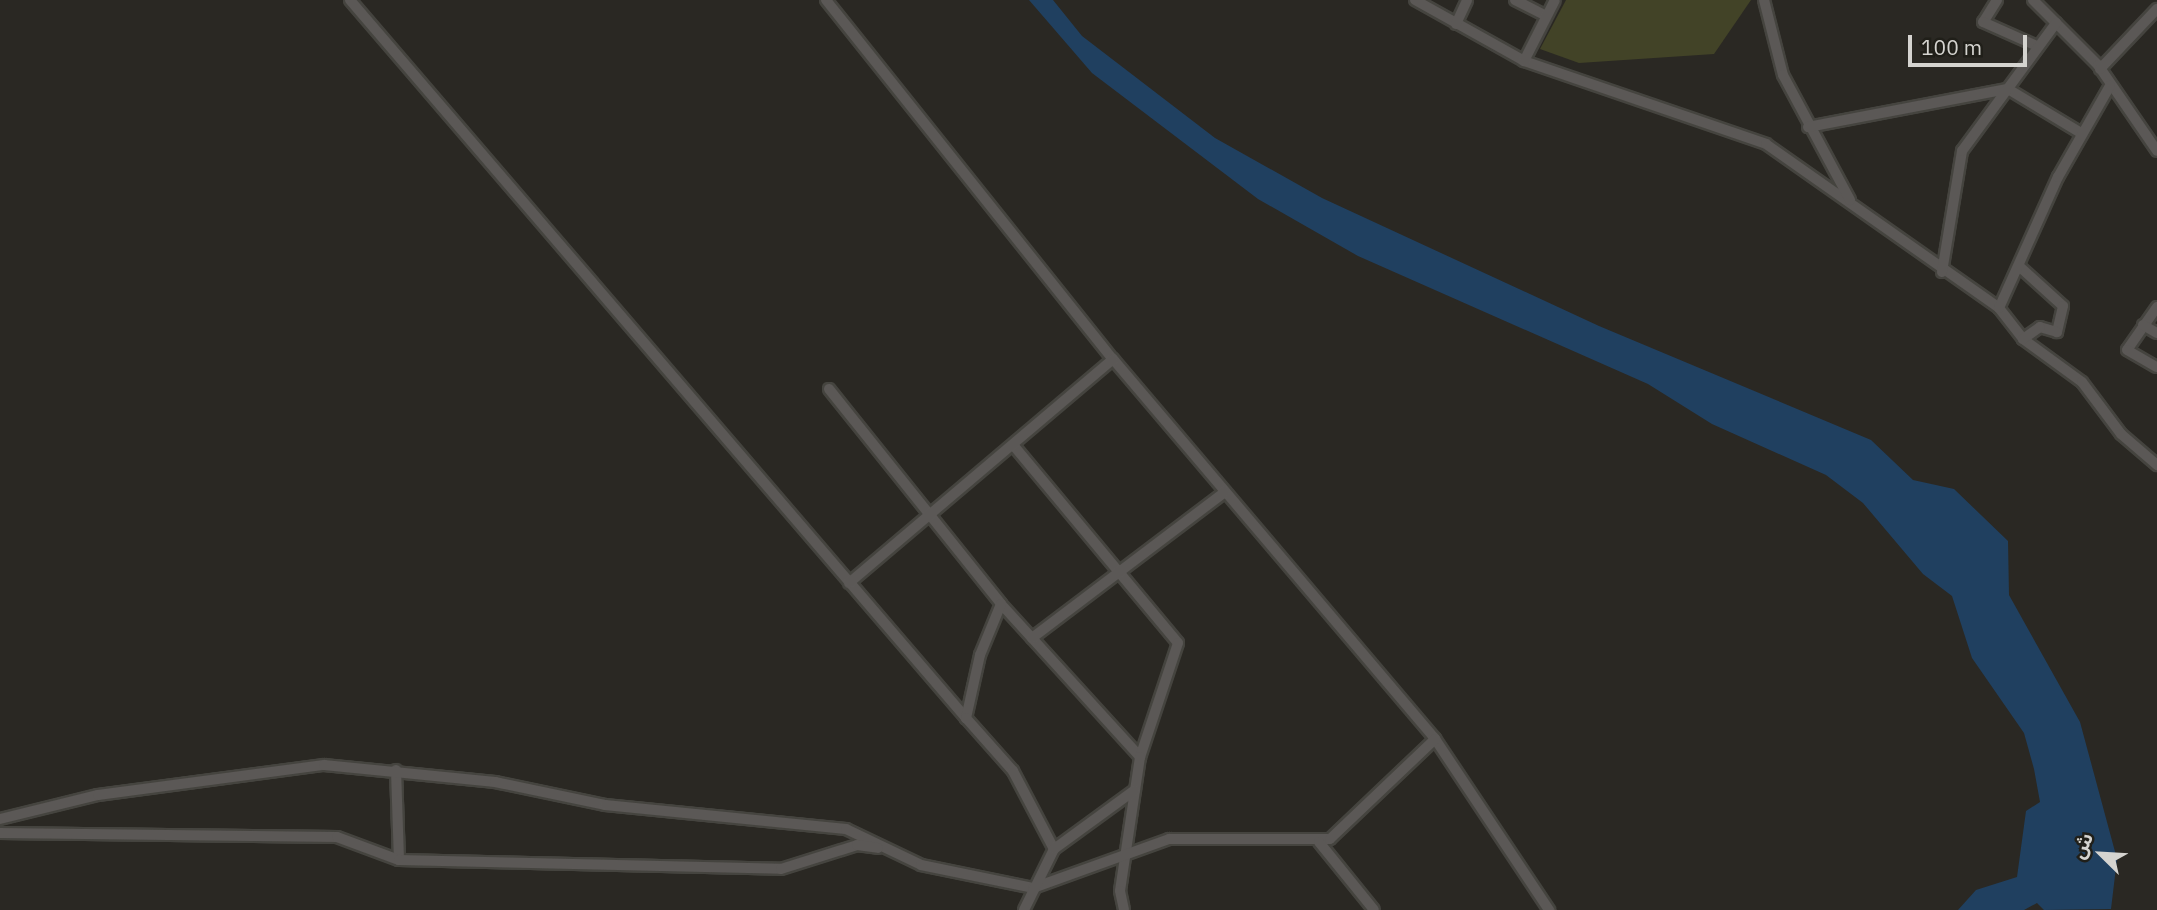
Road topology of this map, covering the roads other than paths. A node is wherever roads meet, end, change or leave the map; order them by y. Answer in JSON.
{"nodes":[{"id":1,"x":350,"y":0,"type":"edge"},
{"id":2,"x":826,"y":0,"type":"edge"},
{"id":3,"x":1467,"y":0,"type":"edge"},
{"id":4,"x":1515,"y":0,"type":"edge"},
{"id":5,"x":1555,"y":0,"type":"edge"},
{"id":6,"x":1764,"y":0,"type":"edge"},
{"id":7,"x":1997,"y":0,"type":"edge"},
{"id":8,"x":2033,"y":0,"type":"edge"},
{"id":9,"x":1418,"y":1,"type":"edge"},
{"id":10,"x":2157,"y":9,"type":"edge"},
{"id":11,"x":1546,"y":16,"type":"junction"},
{"id":12,"x":2056,"y":23,"type":"junction"},
{"id":13,"x":1456,"y":24,"type":"junction"},
{"id":14,"x":2037,"y":46,"type":"junction"},
{"id":15,"x":1524,"y":61,"type":"junction"},
{"id":16,"x":2100,"y":69,"type":"junction"},
{"id":17,"x":2110,"y":86,"type":"junction"},
{"id":18,"x":2008,"y":89,"type":"junction"},
{"id":19,"x":1808,"y":127,"type":"junction"},
{"id":20,"x":2081,"y":133,"type":"junction"},
{"id":21,"x":2157,"y":151,"type":"edge"},
{"id":22,"x":1852,"y":203,"type":"junction"},
{"id":23,"x":2020,"y":267,"type":"junction"},
{"id":24,"x":1942,"y":272,"type":"junction"},
{"id":25,"x":1999,"y":307,"type":"junction"},
{"id":26,"x":2157,"y":307,"type":"edge"},
{"id":27,"x":2143,"y":325,"type":"junction"},
{"id":28,"x":2157,"y":333,"type":"edge"},
{"id":29,"x":2023,"y":339,"type":"junction"},
{"id":30,"x":1113,"y":359,"type":"junction"},
{"id":31,"x":2157,"y":367,"type":"edge"},
{"id":32,"x":829,"y":389,"type":"dead end"},
{"id":33,"x":1014,"y":446,"type":"junction"},
{"id":34,"x":2157,"y":466,"type":"edge"},
{"id":35,"x":1224,"y":493,"type":"junction"},
{"id":36,"x":928,"y":516,"type":"junction"},
{"id":37,"x":1120,"y":576,"type":"junction"},
{"id":38,"x":849,"y":583,"type":"junction"},
{"id":39,"x":1001,"y":604,"type":"junction"},
{"id":40,"x":1032,"y":638,"type":"junction"},
{"id":41,"x":966,"y":718,"type":"junction"},
{"id":42,"x":1435,"y":739,"type":"junction"},
{"id":43,"x":1140,"y":757,"type":"junction"},
{"id":44,"x":396,"y":770,"type":"junction"},
{"id":45,"x":1135,"y":790,"type":"junction"},
{"id":46,"x":0,"y":819,"type":"edge"},
{"id":47,"x":0,"y":833,"type":"edge"},
{"id":48,"x":1319,"y":842,"type":"junction"},
{"id":49,"x":1054,"y":849,"type":"junction"},
{"id":50,"x":891,"y":850,"type":"junction"},
{"id":51,"x":1124,"y":852,"type":"junction"},
{"id":52,"x":400,"y":860,"type":"junction"},
{"id":53,"x":1032,"y":888,"type":"junction"},
{"id":54,"x":1024,"y":910,"type":"edge"},
{"id":55,"x":1124,"y":910,"type":"edge"},
{"id":56,"x":1374,"y":910,"type":"edge"},
{"id":57,"x":1549,"y":910,"type":"edge"}],
"edges":[{"from":1,"to":38,"type":"street"},
{"from":2,"to":30,"type":"street"},
{"from":3,"to":13,"type":"street"},
{"from":4,"to":11,"type":"street"},
{"from":5,"to":11,"type":"street"},
{"from":6,"to":19,"type":"street"},
{"from":7,"to":14,"type":"street"},
{"from":8,"to":12,"type":"street"},
{"from":9,"to":13,"type":"street"},
{"from":10,"to":16,"type":"street"},
{"from":11,"to":15,"type":"street"},
{"from":12,"to":14,"type":"street"},
{"from":12,"to":16,"type":"street"},
{"from":13,"to":15,"type":"street"},
{"from":14,"to":18,"type":"street"},
{"from":15,"to":22,"type":"street"},
{"from":16,"to":17,"type":"street"},
{"from":17,"to":20,"type":"street"},
{"from":17,"to":21,"type":"street"},
{"from":18,"to":19,"type":"street"},
{"from":18,"to":20,"type":"street"},
{"from":18,"to":24,"type":"street"},
{"from":19,"to":22,"type":"street"},
{"from":20,"to":23,"type":"street"},
{"from":22,"to":24,"type":"street"},
{"from":23,"to":25,"type":"street"},
{"from":23,"to":29,"type":"street"},
{"from":24,"to":25,"type":"street"},
{"from":25,"to":29,"type":"street"},
{"from":26,"to":27,"type":"street"},
{"from":27,"to":28,"type":"street"},
{"from":27,"to":31,"type":"street"},
{"from":29,"to":34,"type":"street"},
{"from":30,"to":33,"type":"street"},
{"from":30,"to":35,"type":"street"},
{"from":32,"to":36,"type":"street"},
{"from":33,"to":36,"type":"street"},
{"from":33,"to":37,"type":"street"},
{"from":35,"to":37,"type":"street"},
{"from":35,"to":42,"type":"street"},
{"from":36,"to":38,"type":"street"},
{"from":36,"to":39,"type":"street"},
{"from":37,"to":40,"type":"street"},
{"from":37,"to":43,"type":"street"},
{"from":38,"to":41,"type":"street"},
{"from":39,"to":40,"type":"street"},
{"from":39,"to":41,"type":"street"},
{"from":40,"to":43,"type":"street"},
{"from":41,"to":49,"type":"street"},
{"from":42,"to":48,"type":"street"},
{"from":42,"to":57,"type":"street"},
{"from":43,"to":45,"type":"street"},
{"from":44,"to":46,"type":"street"},
{"from":44,"to":50,"type":"street"},
{"from":44,"to":52,"type":"street"},
{"from":45,"to":49,"type":"street"},
{"from":45,"to":51,"type":"street"},
{"from":47,"to":52,"type":"street"},
{"from":48,"to":51,"type":"street"},
{"from":48,"to":56,"type":"street"},
{"from":49,"to":53,"type":"street"},
{"from":50,"to":52,"type":"street"},
{"from":50,"to":53,"type":"street"},
{"from":51,"to":53,"type":"street"},
{"from":51,"to":55,"type":"street"},
{"from":53,"to":54,"type":"street"}]}
